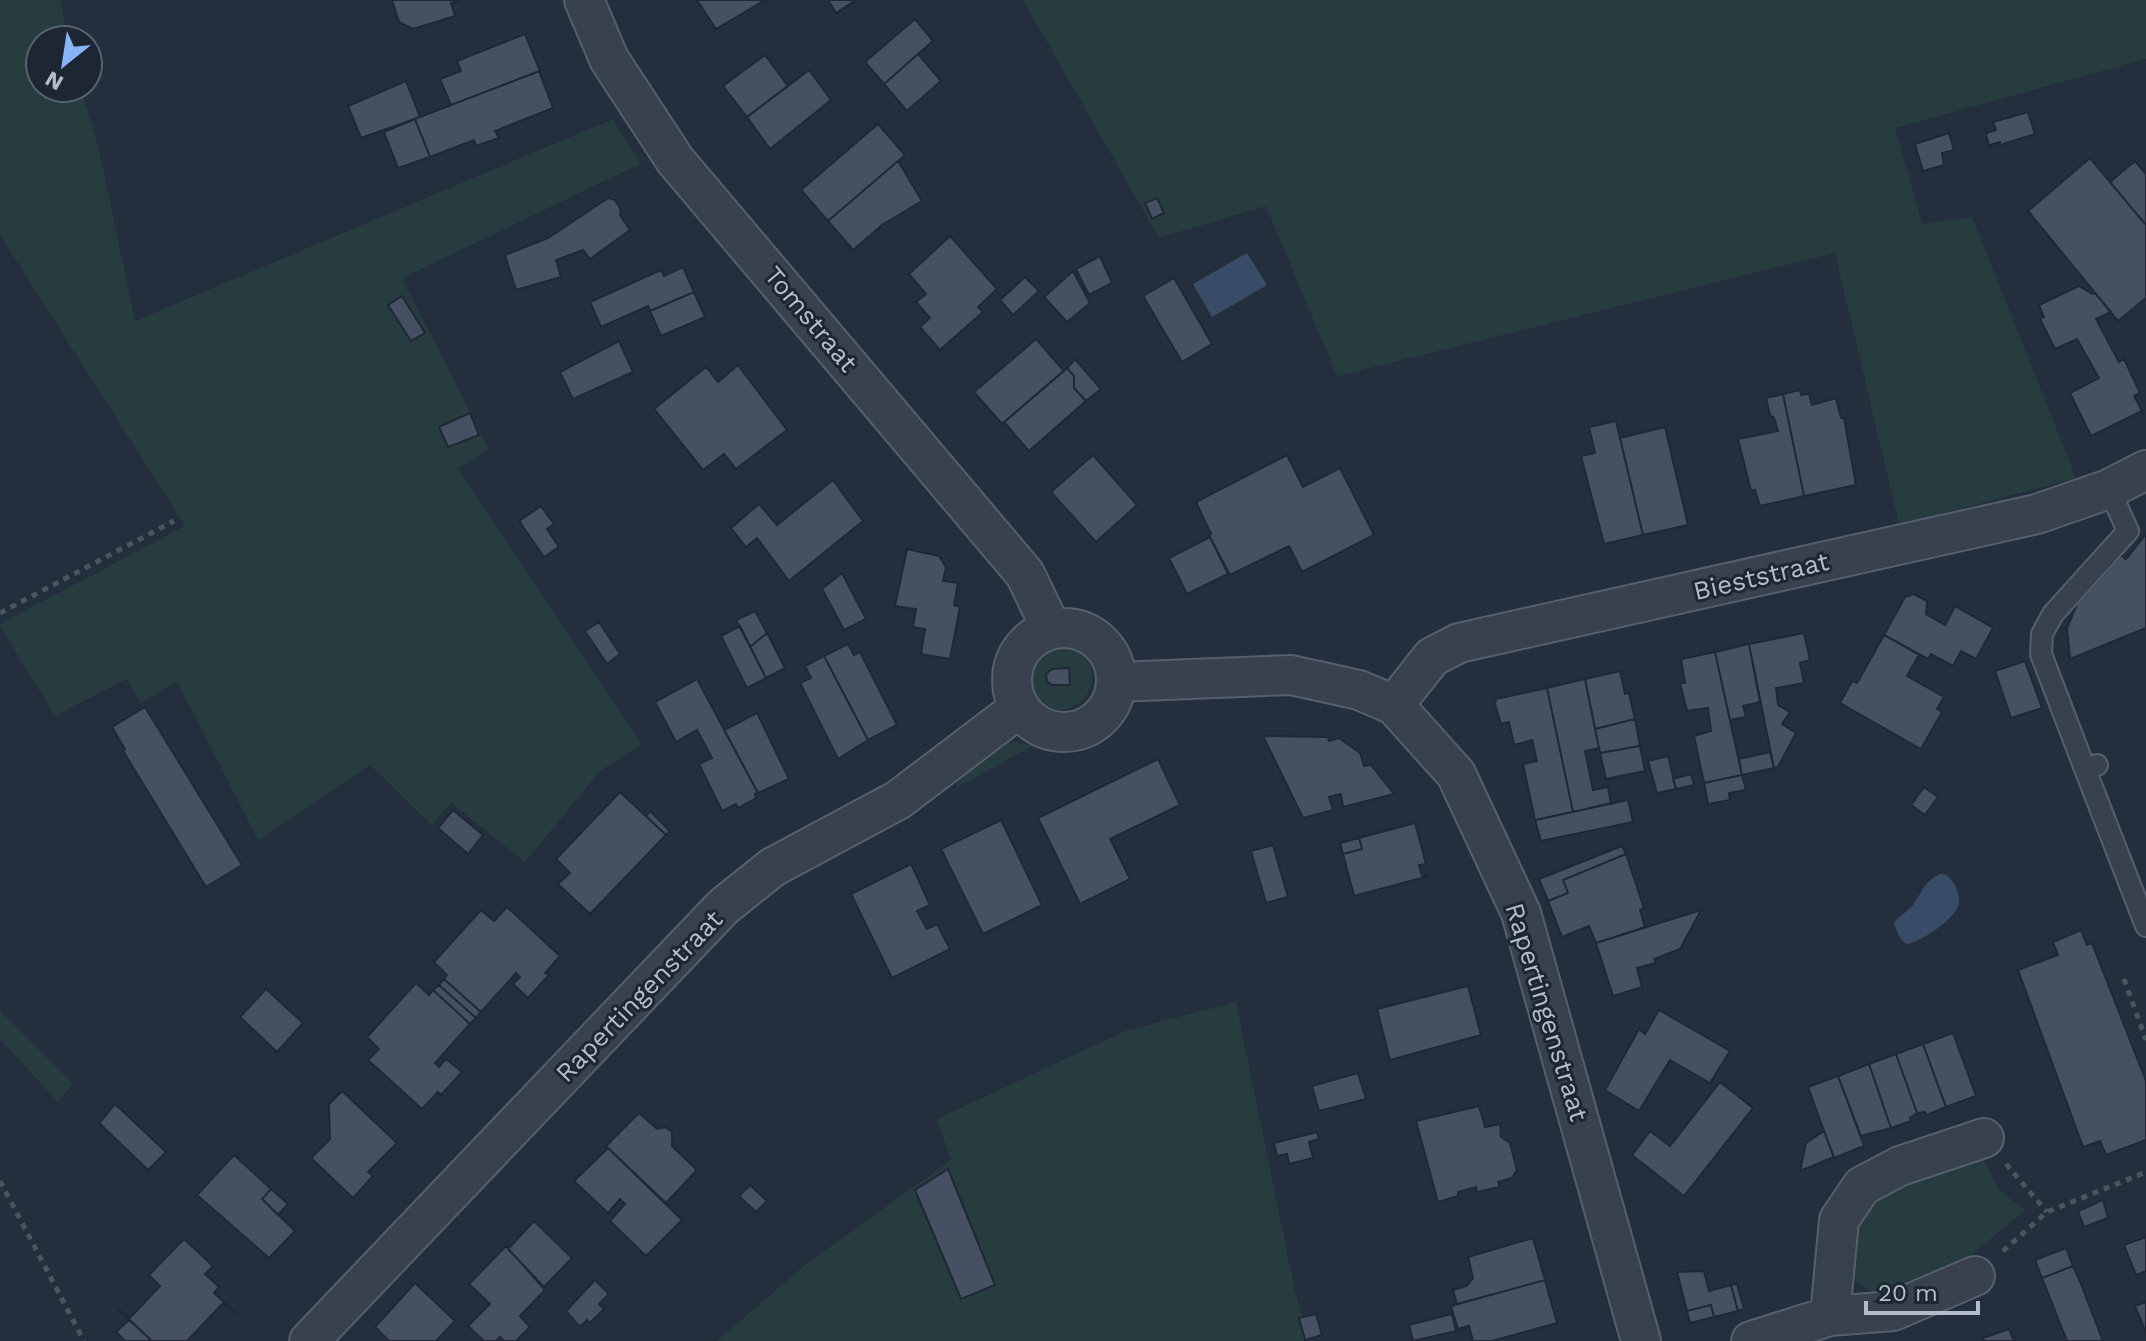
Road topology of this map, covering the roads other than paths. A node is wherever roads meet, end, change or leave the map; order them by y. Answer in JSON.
{"nodes":[{"id":1,"x":584,"y":0,"type":"edge"},
{"id":2,"x":2146,"y":470,"type":"edge"},
{"id":3,"x":2109,"y":489,"type":"junction"},
{"id":4,"x":1051,"y":628,"type":"junction"},
{"id":5,"x":1117,"y":682,"type":"junction"},
{"id":6,"x":1394,"y":705,"type":"junction"},
{"id":7,"x":1018,"y":709,"type":"junction"},
{"id":8,"x":2146,"y":926,"type":"edge"},
{"id":9,"x":1984,"y":1138,"type":"road end"},
{"id":10,"x":1975,"y":1276,"type":"road end"},
{"id":11,"x":1830,"y":1316,"type":"junction"},
{"id":12,"x":309,"y":1341,"type":"edge"},
{"id":13,"x":1641,"y":1341,"type":"edge"},
{"id":14,"x":1751,"y":1341,"type":"edge"}],
"edges":[{"from":1,"to":4,"type":"street","name":"Tomstraat"},
{"from":2,"to":3,"type":"street","name":"Bieststraat"},
{"from":3,"to":6,"type":"street","name":"Bieststraat"},
{"from":3,"to":8,"type":"lane"},
{"from":4,"to":5,"type":"street"},
{"from":4,"to":7,"type":"street"},
{"from":5,"to":6,"type":"street","name":"Rapertingenstraat"},
{"from":5,"to":7,"type":"street"},
{"from":6,"to":13,"type":"street","name":"Rapertingenstraat"},
{"from":7,"to":12,"type":"street","name":"Rapertingenstraat"},
{"from":9,"to":11,"type":"street"},
{"from":10,"to":11,"type":"street"},
{"from":11,"to":14,"type":"street"}]}
